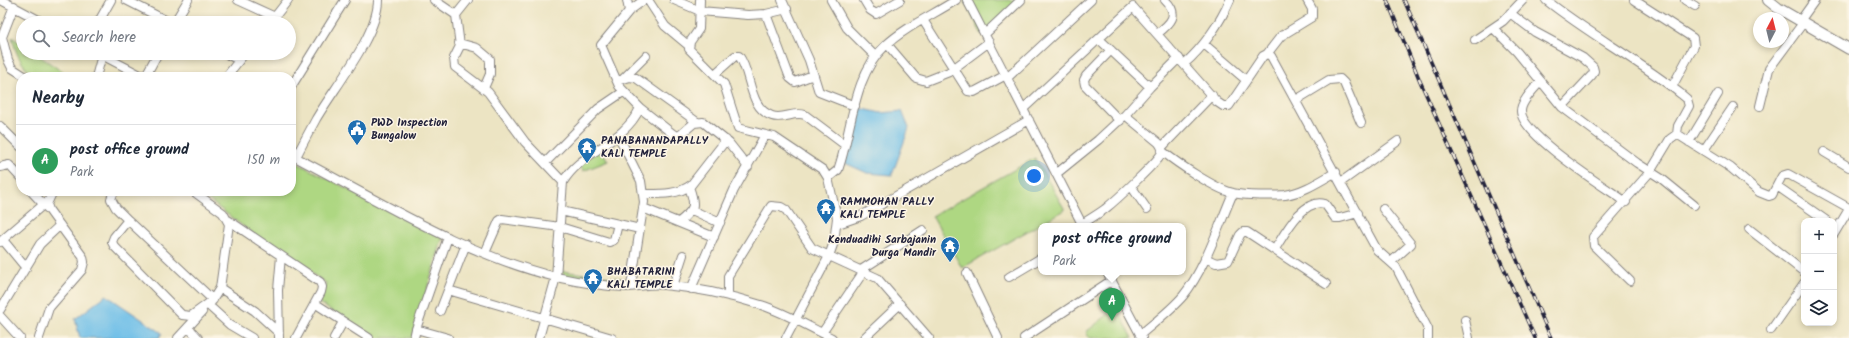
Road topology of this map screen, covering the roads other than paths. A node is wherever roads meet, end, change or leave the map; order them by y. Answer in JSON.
{"nodes":[{"id":1,"x":1,"y":0,"type":"edge"},
{"id":2,"x":111,"y":0,"type":"edge"},
{"id":3,"x":126,"y":0,"type":"edge"},
{"id":4,"x":188,"y":0,"type":"edge"},
{"id":5,"x":238,"y":0,"type":"edge"},
{"id":6,"x":288,"y":0,"type":"edge"},
{"id":7,"x":345,"y":0,"type":"edge"},
{"id":8,"x":378,"y":0,"type":"edge"},
{"id":9,"x":434,"y":0,"type":"edge"},
{"id":10,"x":468,"y":0,"type":"edge"},
{"id":11,"x":627,"y":0,"type":"edge"},
{"id":12,"x":644,"y":0,"type":"edge"},
{"id":13,"x":648,"y":0,"type":"edge"},
{"id":14,"x":674,"y":0,"type":"edge"},
{"id":15,"x":700,"y":0,"type":"edge"},
{"id":16,"x":782,"y":0,"type":"edge"},
{"id":17,"x":831,"y":0,"type":"edge"},
{"id":18,"x":864,"y":0,"type":"edge"},
{"id":19,"x":900,"y":0,"type":"edge"},
{"id":20,"x":956,"y":0,"type":"edge"},
{"id":21,"x":967,"y":0,"type":"edge"},
{"id":22,"x":1020,"y":0,"type":"edge"},
{"id":23,"x":1091,"y":0,"type":"edge"},
{"id":24,"x":1165,"y":0,"type":"edge"},
{"id":25,"x":1307,"y":0,"type":"edge"},
{"id":26,"x":1523,"y":0,"type":"edge"},
{"id":27,"x":1546,"y":0,"type":"edge"},
{"id":28,"x":1634,"y":0,"type":"edge"},
{"id":29,"x":1686,"y":0,"type":"edge"},
{"id":30,"x":1768,"y":0,"type":"edge"},
{"id":31,"x":1815,"y":0,"type":"edge"},
{"id":32,"x":1227,"y":1,"type":"edge"},
{"id":33,"x":1131,"y":4,"type":"edge"},
{"id":34,"x":14,"y":6,"type":"junction"},
{"id":35,"x":1695,"y":6,"type":"dead end"},
{"id":36,"x":787,"y":9,"type":"junction"},
{"id":37,"x":629,"y":11,"type":"junction"},
{"id":38,"x":700,"y":11,"type":"junction"},
{"id":39,"x":1510,"y":13,"type":"junction"},
{"id":40,"x":766,"y":14,"type":"junction"},
{"id":41,"x":456,"y":15,"type":"junction"},
{"id":42,"x":32,"y":16,"type":"edge"},
{"id":43,"x":102,"y":16,"type":"edge"},
{"id":44,"x":157,"y":16,"type":"edge"},
{"id":45,"x":178,"y":16,"type":"edge"},
{"id":46,"x":265,"y":16,"type":"edge"},
{"id":47,"x":275,"y":16,"type":"edge"},
{"id":48,"x":923,"y":20,"type":"junction"},
{"id":49,"x":1802,"y":22,"type":"junction"},
{"id":50,"x":1493,"y":28,"type":"junction"},
{"id":51,"x":985,"y":34,"type":"junction"},
{"id":52,"x":1157,"y":34,"type":"junction"},
{"id":53,"x":1,"y":37,"type":"edge"},
{"id":54,"x":1099,"y":39,"type":"junction"},
{"id":55,"x":1475,"y":40,"type":"dead end"},
{"id":56,"x":989,"y":42,"type":"junction"},
{"id":57,"x":459,"y":43,"type":"junction"},
{"id":58,"x":887,"y":44,"type":"junction"},
{"id":59,"x":1204,"y":44,"type":"junction"},
{"id":60,"x":689,"y":46,"type":"junction"},
{"id":61,"x":1849,"y":49,"type":"edge"},
{"id":62,"x":1111,"y":50,"type":"junction"},
{"id":63,"x":1267,"y":54,"type":"junction"},
{"id":64,"x":646,"y":56,"type":"dead end"},
{"id":65,"x":875,"y":56,"type":"junction"},
{"id":66,"x":99,"y":60,"type":"edge"},
{"id":67,"x":112,"y":60,"type":"edge"},
{"id":68,"x":154,"y":60,"type":"edge"},
{"id":69,"x":239,"y":60,"type":"edge"},
{"id":70,"x":1181,"y":61,"type":"junction"},
{"id":71,"x":954,"y":68,"type":"junction"},
{"id":72,"x":18,"y":72,"type":"edge"},
{"id":73,"x":97,"y":72,"type":"edge"},
{"id":74,"x":135,"y":72,"type":"edge"},
{"id":75,"x":148,"y":72,"type":"edge"},
{"id":76,"x":230,"y":72,"type":"edge"},
{"id":77,"x":715,"y":74,"type":"junction"},
{"id":78,"x":814,"y":75,"type":"junction"},
{"id":79,"x":1006,"y":77,"type":"junction"},
{"id":80,"x":296,"y":79,"type":"edge"},
{"id":81,"x":620,"y":80,"type":"junction"},
{"id":82,"x":1246,"y":80,"type":"junction"},
{"id":83,"x":1541,"y":81,"type":"junction"},
{"id":84,"x":1150,"y":87,"type":"junction"},
{"id":85,"x":1672,"y":87,"type":"junction"},
{"id":86,"x":484,"y":88,"type":"junction"},
{"id":87,"x":623,"y":92,"type":"junction"},
{"id":88,"x":1718,"y":94,"type":"dead end"},
{"id":89,"x":1212,"y":95,"type":"junction"},
{"id":90,"x":1296,"y":100,"type":"junction"},
{"id":91,"x":855,"y":106,"type":"junction"},
{"id":92,"x":1760,"y":106,"type":"dead end"},
{"id":93,"x":1562,"y":107,"type":"junction"},
{"id":94,"x":1733,"y":107,"type":"dead end"},
{"id":95,"x":640,"y":108,"type":"junction"},
{"id":96,"x":1023,"y":109,"type":"junction"},
{"id":97,"x":1123,"y":118,"type":"junction"},
{"id":98,"x":1029,"y":120,"type":"junction"},
{"id":99,"x":697,"y":122,"type":"junction"},
{"id":100,"x":1361,"y":123,"type":"dead end"},
{"id":101,"x":0,"y":126,"type":"edge"},
{"id":102,"x":1677,"y":134,"type":"junction"},
{"id":103,"x":618,"y":135,"type":"junction"},
{"id":104,"x":765,"y":135,"type":"junction"},
{"id":105,"x":726,"y":140,"type":"junction"},
{"id":106,"x":16,"y":142,"type":"edge"},
{"id":107,"x":1398,"y":142,"type":"dead end"},
{"id":108,"x":1689,"y":142,"type":"junction"},
{"id":109,"x":845,"y":145,"type":"junction"},
{"id":110,"x":1162,"y":149,"type":"junction"},
{"id":111,"x":1704,"y":150,"type":"junction"},
{"id":112,"x":296,"y":151,"type":"edge"},
{"id":113,"x":1824,"y":152,"type":"dead end"},
{"id":114,"x":296,"y":158,"type":"edge"},
{"id":115,"x":545,"y":163,"type":"junction"},
{"id":116,"x":0,"y":167,"type":"edge"},
{"id":117,"x":748,"y":167,"type":"junction"},
{"id":118,"x":1849,"y":167,"type":"edge"},
{"id":119,"x":1336,"y":172,"type":"junction"},
{"id":120,"x":1650,"y":172,"type":"junction"},
{"id":121,"x":16,"y":173,"type":"edge"},
{"id":122,"x":1056,"y":174,"type":"junction"},
{"id":123,"x":828,"y":178,"type":"junction"},
{"id":124,"x":563,"y":182,"type":"junction"},
{"id":125,"x":1341,"y":182,"type":"junction"},
{"id":126,"x":1131,"y":186,"type":"junction"},
{"id":127,"x":1777,"y":186,"type":"junction"},
{"id":128,"x":689,"y":187,"type":"junction"},
{"id":129,"x":1233,"y":193,"type":"junction"},
{"id":130,"x":643,"y":194,"type":"junction"},
{"id":131,"x":36,"y":196,"type":"edge"},
{"id":132,"x":51,"y":196,"type":"edge"},
{"id":133,"x":112,"y":196,"type":"edge"},
{"id":134,"x":200,"y":196,"type":"edge"},
{"id":135,"x":1626,"y":202,"type":"junction"},
{"id":136,"x":1694,"y":205,"type":"dead end"},
{"id":137,"x":46,"y":208,"type":"junction"},
{"id":138,"x":643,"y":208,"type":"junction"},
{"id":139,"x":1383,"y":208,"type":"dead end"},
{"id":140,"x":1147,"y":209,"type":"dead end"},
{"id":141,"x":1849,"y":209,"type":"edge"},
{"id":142,"x":692,"y":210,"type":"junction"},
{"id":143,"x":561,"y":211,"type":"junction"},
{"id":144,"x":1358,"y":213,"type":"junction"},
{"id":145,"x":1824,"y":218,"type":"edge"},
{"id":146,"x":128,"y":220,"type":"junction"},
{"id":147,"x":228,"y":220,"type":"junction"},
{"id":148,"x":679,"y":222,"type":"junction"},
{"id":149,"x":720,"y":223,"type":"junction"},
{"id":150,"x":1082,"y":223,"type":"edge"},
{"id":151,"x":1086,"y":223,"type":"edge"},
{"id":152,"x":618,"y":224,"type":"junction"},
{"id":153,"x":838,"y":224,"type":"junction"},
{"id":154,"x":60,"y":226,"type":"junction"},
{"id":155,"x":1837,"y":226,"type":"edge"},
{"id":156,"x":560,"y":227,"type":"junction"},
{"id":157,"x":640,"y":229,"type":"junction"},
{"id":158,"x":1749,"y":229,"type":"dead end"},
{"id":159,"x":923,"y":230,"type":"dead end"},
{"id":160,"x":448,"y":237,"type":"junction"},
{"id":161,"x":714,"y":237,"type":"junction"},
{"id":162,"x":1,"y":241,"type":"edge"},
{"id":163,"x":466,"y":244,"type":"junction"},
{"id":164,"x":1275,"y":249,"type":"junction"},
{"id":165,"x":485,"y":253,"type":"junction"},
{"id":166,"x":683,"y":255,"type":"dead end"},
{"id":167,"x":281,"y":256,"type":"junction"},
{"id":168,"x":829,"y":256,"type":"junction"},
{"id":169,"x":1204,"y":258,"type":"junction"},
{"id":170,"x":1038,"y":260,"type":"edge"},
{"id":171,"x":1391,"y":262,"type":"junction"},
{"id":172,"x":26,"y":268,"type":"junction"},
{"id":173,"x":862,"y":270,"type":"junction"},
{"id":174,"x":1801,"y":270,"type":"edge"},
{"id":175,"x":967,"y":273,"type":"dead end"},
{"id":176,"x":1109,"y":275,"type":"edge"},
{"id":177,"x":556,"y":277,"type":"junction"},
{"id":178,"x":1009,"y":277,"type":"dead end"},
{"id":179,"x":1112,"y":280,"type":"junction"},
{"id":180,"x":1630,"y":281,"type":"dead end"},
{"id":181,"x":1326,"y":284,"type":"dead end"},
{"id":182,"x":631,"y":286,"type":"junction"},
{"id":183,"x":673,"y":286,"type":"junction"},
{"id":184,"x":1801,"y":287,"type":"edge"},
{"id":185,"x":220,"y":288,"type":"junction"},
{"id":186,"x":691,"y":288,"type":"junction"},
{"id":187,"x":448,"y":290,"type":"junction"},
{"id":188,"x":728,"y":296,"type":"junction"},
{"id":189,"x":211,"y":303,"type":"junction"},
{"id":190,"x":1,"y":304,"type":"edge"},
{"id":191,"x":316,"y":304,"type":"junction"},
{"id":192,"x":900,"y":304,"type":"junction"},
{"id":193,"x":440,"y":311,"type":"dead end"},
{"id":194,"x":0,"y":316,"type":"edge"},
{"id":195,"x":544,"y":319,"type":"junction"},
{"id":196,"x":794,"y":320,"type":"junction"},
{"id":197,"x":1464,"y":320,"type":"dead end"},
{"id":198,"x":343,"y":322,"type":"junction"},
{"id":199,"x":188,"y":327,"type":"junction"},
{"id":200,"x":416,"y":329,"type":"junction"},
{"id":201,"x":1771,"y":330,"type":"dead end"},
{"id":202,"x":822,"y":333,"type":"junction"},
{"id":203,"x":279,"y":336,"type":"edge"},
{"id":204,"x":1141,"y":336,"type":"edge"},
{"id":205,"x":20,"y":338,"type":"edge"},
{"id":206,"x":39,"y":338,"type":"edge"},
{"id":207,"x":178,"y":338,"type":"edge"},
{"id":208,"x":198,"y":338,"type":"edge"},
{"id":209,"x":252,"y":338,"type":"edge"},
{"id":210,"x":296,"y":338,"type":"edge"},
{"id":211,"x":334,"y":338,"type":"edge"},
{"id":212,"x":370,"y":338,"type":"edge"},
{"id":213,"x":414,"y":338,"type":"edge"},
{"id":214,"x":448,"y":338,"type":"edge"},
{"id":215,"x":539,"y":338,"type":"edge"},
{"id":216,"x":612,"y":338,"type":"edge"},
{"id":217,"x":786,"y":338,"type":"edge"},
{"id":218,"x":832,"y":338,"type":"edge"},
{"id":219,"x":864,"y":338,"type":"edge"},
{"id":220,"x":930,"y":338,"type":"edge"},
{"id":221,"x":998,"y":338,"type":"edge"},
{"id":222,"x":1024,"y":338,"type":"edge"},
{"id":223,"x":1428,"y":338,"type":"edge"},
{"id":224,"x":1469,"y":338,"type":"edge"}],
"edges":[{"from":1,"to":34,"type":"street"},
{"from":2,"to":43,"type":"street"},
{"from":3,"to":44,"type":"street"},
{"from":4,"to":45,"type":"street"},
{"from":5,"to":46,"type":"street"},
{"from":6,"to":47,"type":"street"},
{"from":7,"to":80,"type":"street"},
{"from":8,"to":112,"type":"street"},
{"from":9,"to":41,"type":"street"},
{"from":10,"to":41,"type":"street"},
{"from":11,"to":37,"type":"street"},
{"from":12,"to":37,"type":"street"},
{"from":13,"to":60,"type":"street"},
{"from":14,"to":38,"type":"street"},
{"from":15,"to":38,"type":"street"},
{"from":16,"to":36,"type":"street"},
{"from":17,"to":65,"type":"street"},
{"from":18,"to":19,"type":"street"},
{"from":20,"to":48,"type":"street"},
{"from":21,"to":51,"type":"street"},
{"from":22,"to":51,"type":"street"},
{"from":23,"to":79,"type":"street"},
{"from":24,"to":52,"type":"street"},
{"from":25,"to":63,"type":"street"},
{"from":26,"to":39,"type":"street"},
{"from":27,"to":85,"type":"street"},
{"from":28,"to":85,"type":"street"},
{"from":29,"to":35,"type":"street"},
{"from":30,"to":49,"type":"street"},
{"from":31,"to":49,"type":"street"},
{"from":32,"to":59,"type":"street"},
{"from":33,"to":52,"type":"street"},
{"from":33,"to":54,"type":"street"},
{"from":34,"to":42,"type":"street"},
{"from":34,"to":53,"type":"street"},
{"from":36,"to":40,"type":"street"},
{"from":36,"to":78,"type":"street"},
{"from":37,"to":81,"type":"street"},
{"from":38,"to":40,"type":"street"},
{"from":38,"to":60,"type":"street"},
{"from":39,"to":50,"type":"street"},
{"from":39,"to":93,"type":"street"},
{"from":40,"to":78,"type":"street"},
{"from":41,"to":57,"type":"street"},
{"from":48,"to":58,"type":"street"},
{"from":48,"to":71,"type":"street"},
{"from":49,"to":61,"type":"street"},
{"from":49,"to":92,"type":"street"},
{"from":50,"to":55,"type":"street"},
{"from":50,"to":83,"type":"street"},
{"from":51,"to":56,"type":"street"},
{"from":52,"to":70,"type":"street"},
{"from":53,"to":72,"type":"street"},
{"from":54,"to":62,"type":"street"},
{"from":54,"to":96,"type":"street"},
{"from":56,"to":71,"type":"street"},
{"from":56,"to":79,"type":"street"},
{"from":57,"to":86,"type":"street"},
{"from":57,"to":86,"type":"street"},
{"from":58,"to":65,"type":"street"},
{"from":58,"to":71,"type":"street"},
{"from":59,"to":70,"type":"street"},
{"from":59,"to":82,"type":"street"},
{"from":60,"to":77,"type":"street"},
{"from":62,"to":84,"type":"street"},
{"from":62,"to":97,"type":"street"},
{"from":63,"to":82,"type":"street"},
{"from":63,"to":90,"type":"street"},
{"from":64,"to":81,"type":"street"},
{"from":65,"to":91,"type":"street"},
{"from":66,"to":73,"type":"street"},
{"from":67,"to":74,"type":"street"},
{"from":68,"to":75,"type":"street"},
{"from":69,"to":76,"type":"street"},
{"from":70,"to":84,"type":"street"},
{"from":70,"to":89,"type":"street"},
{"from":71,"to":79,"type":"street"},
{"from":77,"to":104,"type":"street"},
{"from":77,"to":109,"type":"street"},
{"from":78,"to":91,"type":"street"},
{"from":79,"to":96,"type":"street"},
{"from":81,"to":87,"type":"street"},
{"from":81,"to":99,"type":"street"},
{"from":82,"to":89,"type":"street"},
{"from":83,"to":93,"type":"street"},
{"from":83,"to":135,"type":"street"},
{"from":84,"to":97,"type":"street"},
{"from":85,"to":102,"type":"street"},
{"from":86,"to":115,"type":"street"},
{"from":87,"to":95,"type":"street"},
{"from":87,"to":115,"type":"street"},
{"from":88,"to":108,"type":"street"},
{"from":89,"to":110,"type":"street"},
{"from":90,"to":100,"type":"street"},
{"from":90,"to":119,"type":"street"},
{"from":91,"to":109,"type":"street"},
{"from":93,"to":120,"type":"street"},
{"from":94,"to":111,"type":"street"},
{"from":95,"to":99,"type":"street"},
{"from":95,"to":103,"type":"street"},
{"from":96,"to":98,"type":"street"},
{"from":97,"to":110,"type":"street"},
{"from":97,"to":122,"type":"street"},
{"from":98,"to":122,"type":"street"},
{"from":98,"to":153,"type":"street"},
{"from":99,"to":105,"type":"street"},
{"from":101,"to":106,"type":"street"},
{"from":102,"to":108,"type":"street"},
{"from":102,"to":120,"type":"street"},
{"from":103,"to":124,"type":"street"},
{"from":103,"to":130,"type":"street"},
{"from":104,"to":117,"type":"street"},
{"from":104,"to":123,"type":"street"},
{"from":105,"to":117,"type":"street"},
{"from":105,"to":128,"type":"street"},
{"from":107,"to":125,"type":"street"},
{"from":108,"to":111,"type":"street"},
{"from":109,"to":123,"type":"street"},
{"from":110,"to":126,"type":"street"},
{"from":110,"to":129,"type":"street"},
{"from":111,"to":127,"type":"street"},
{"from":113,"to":118,"type":"street"},
{"from":114,"to":160,"type":"street"},
{"from":115,"to":124,"type":"street"},
{"from":116,"to":121,"type":"street"},
{"from":117,"to":149,"type":"street"},
{"from":119,"to":125,"type":"street"},
{"from":119,"to":129,"type":"street"},
{"from":120,"to":135,"type":"street"},
{"from":120,"to":136,"type":"street"},
{"from":122,"to":150,"type":"street"},
{"from":123,"to":153,"type":"street"},
{"from":124,"to":143,"type":"street"},
{"from":125,"to":144,"type":"street"},
{"from":126,"to":140,"type":"street"},
{"from":126,"to":151,"type":"street"},
{"from":127,"to":141,"type":"street"},
{"from":127,"to":145,"type":"street"},
{"from":128,"to":130,"type":"street"},
{"from":128,"to":142,"type":"street"},
{"from":129,"to":169,"type":"street"},
{"from":130,"to":138,"type":"street"},
{"from":131,"to":137,"type":"street"},
{"from":132,"to":137,"type":"street"},
{"from":133,"to":146,"type":"street"},
{"from":134,"to":147,"type":"street"},
{"from":135,"to":180,"type":"street"},
{"from":137,"to":154,"type":"street"},
{"from":137,"to":162,"type":"street"},
{"from":138,"to":148,"type":"street"},
{"from":138,"to":157,"type":"street"},
{"from":139,"to":171,"type":"street"},
{"from":141,"to":155,"type":"street"},
{"from":142,"to":148,"type":"street"},
{"from":142,"to":149,"type":"street"},
{"from":143,"to":152,"type":"street"},
{"from":143,"to":156,"type":"street"},
{"from":144,"to":164,"type":"street"},
{"from":144,"to":171,"type":"street"},
{"from":146,"to":189,"type":"street"},
{"from":146,"to":189,"type":"street"},
{"from":147,"to":167,"type":"street"},
{"from":147,"to":185,"type":"street"},
{"from":148,"to":161,"type":"street"},
{"from":149,"to":161,"type":"street"},
{"from":152,"to":156,"type":"street"},
{"from":152,"to":157,"type":"street"},
{"from":153,"to":168,"type":"street"},
{"from":154,"to":172,"type":"street"},
{"from":154,"to":206,"type":"street"},
{"from":156,"to":165,"type":"street"},
{"from":156,"to":177,"type":"street"},
{"from":157,"to":182,"type":"street"},
{"from":158,"to":174,"type":"street"},
{"from":159,"to":173,"type":"street"},
{"from":160,"to":163,"type":"street"},
{"from":160,"to":200,"type":"street"},
{"from":161,"to":186,"type":"street"},
{"from":162,"to":172,"type":"street"},
{"from":163,"to":165,"type":"street"},
{"from":163,"to":187,"type":"street"},
{"from":164,"to":169,"type":"street"},
{"from":164,"to":181,"type":"street"},
{"from":165,"to":177,"type":"street"},
{"from":166,"to":183,"type":"street"},
{"from":167,"to":191,"type":"street"},
{"from":167,"to":203,"type":"street"},
{"from":168,"to":173,"type":"street"},
{"from":168,"to":188,"type":"street"},
{"from":168,"to":196,"type":"street"},
{"from":169,"to":204,"type":"street"},
{"from":170,"to":178,"type":"street"},
{"from":171,"to":223,"type":"street"},
{"from":172,"to":190,"type":"street"},
{"from":173,"to":192,"type":"street"},
{"from":173,"to":202,"type":"street"},
{"from":175,"to":221,"type":"street"},
{"from":176,"to":179,"type":"street"},
{"from":177,"to":182,"type":"street"},
{"from":177,"to":195,"type":"street"},
{"from":179,"to":204,"type":"street"},
{"from":179,"to":222,"type":"street"},
{"from":182,"to":183,"type":"street"},
{"from":183,"to":186,"type":"street"},
{"from":184,"to":201,"type":"street"},
{"from":185,"to":189,"type":"street"},
{"from":185,"to":203,"type":"street"},
{"from":186,"to":188,"type":"street"},
{"from":187,"to":193,"type":"street"},
{"from":187,"to":195,"type":"street"},
{"from":188,"to":196,"type":"street"},
{"from":189,"to":199,"type":"street"},
{"from":189,"to":209,"type":"street"},
{"from":191,"to":198,"type":"street"},
{"from":191,"to":210,"type":"street"},
{"from":192,"to":219,"type":"street"},
{"from":192,"to":220,"type":"street"},
{"from":194,"to":205,"type":"street"},
{"from":195,"to":215,"type":"street"},
{"from":195,"to":216,"type":"street"},
{"from":196,"to":202,"type":"street"},
{"from":196,"to":217,"type":"street"},
{"from":197,"to":224,"type":"street"},
{"from":198,"to":211,"type":"street"},
{"from":198,"to":212,"type":"street"},
{"from":199,"to":207,"type":"street"},
{"from":199,"to":208,"type":"street"},
{"from":200,"to":213,"type":"street"},
{"from":200,"to":214,"type":"street"},
{"from":202,"to":218,"type":"street"}]}
